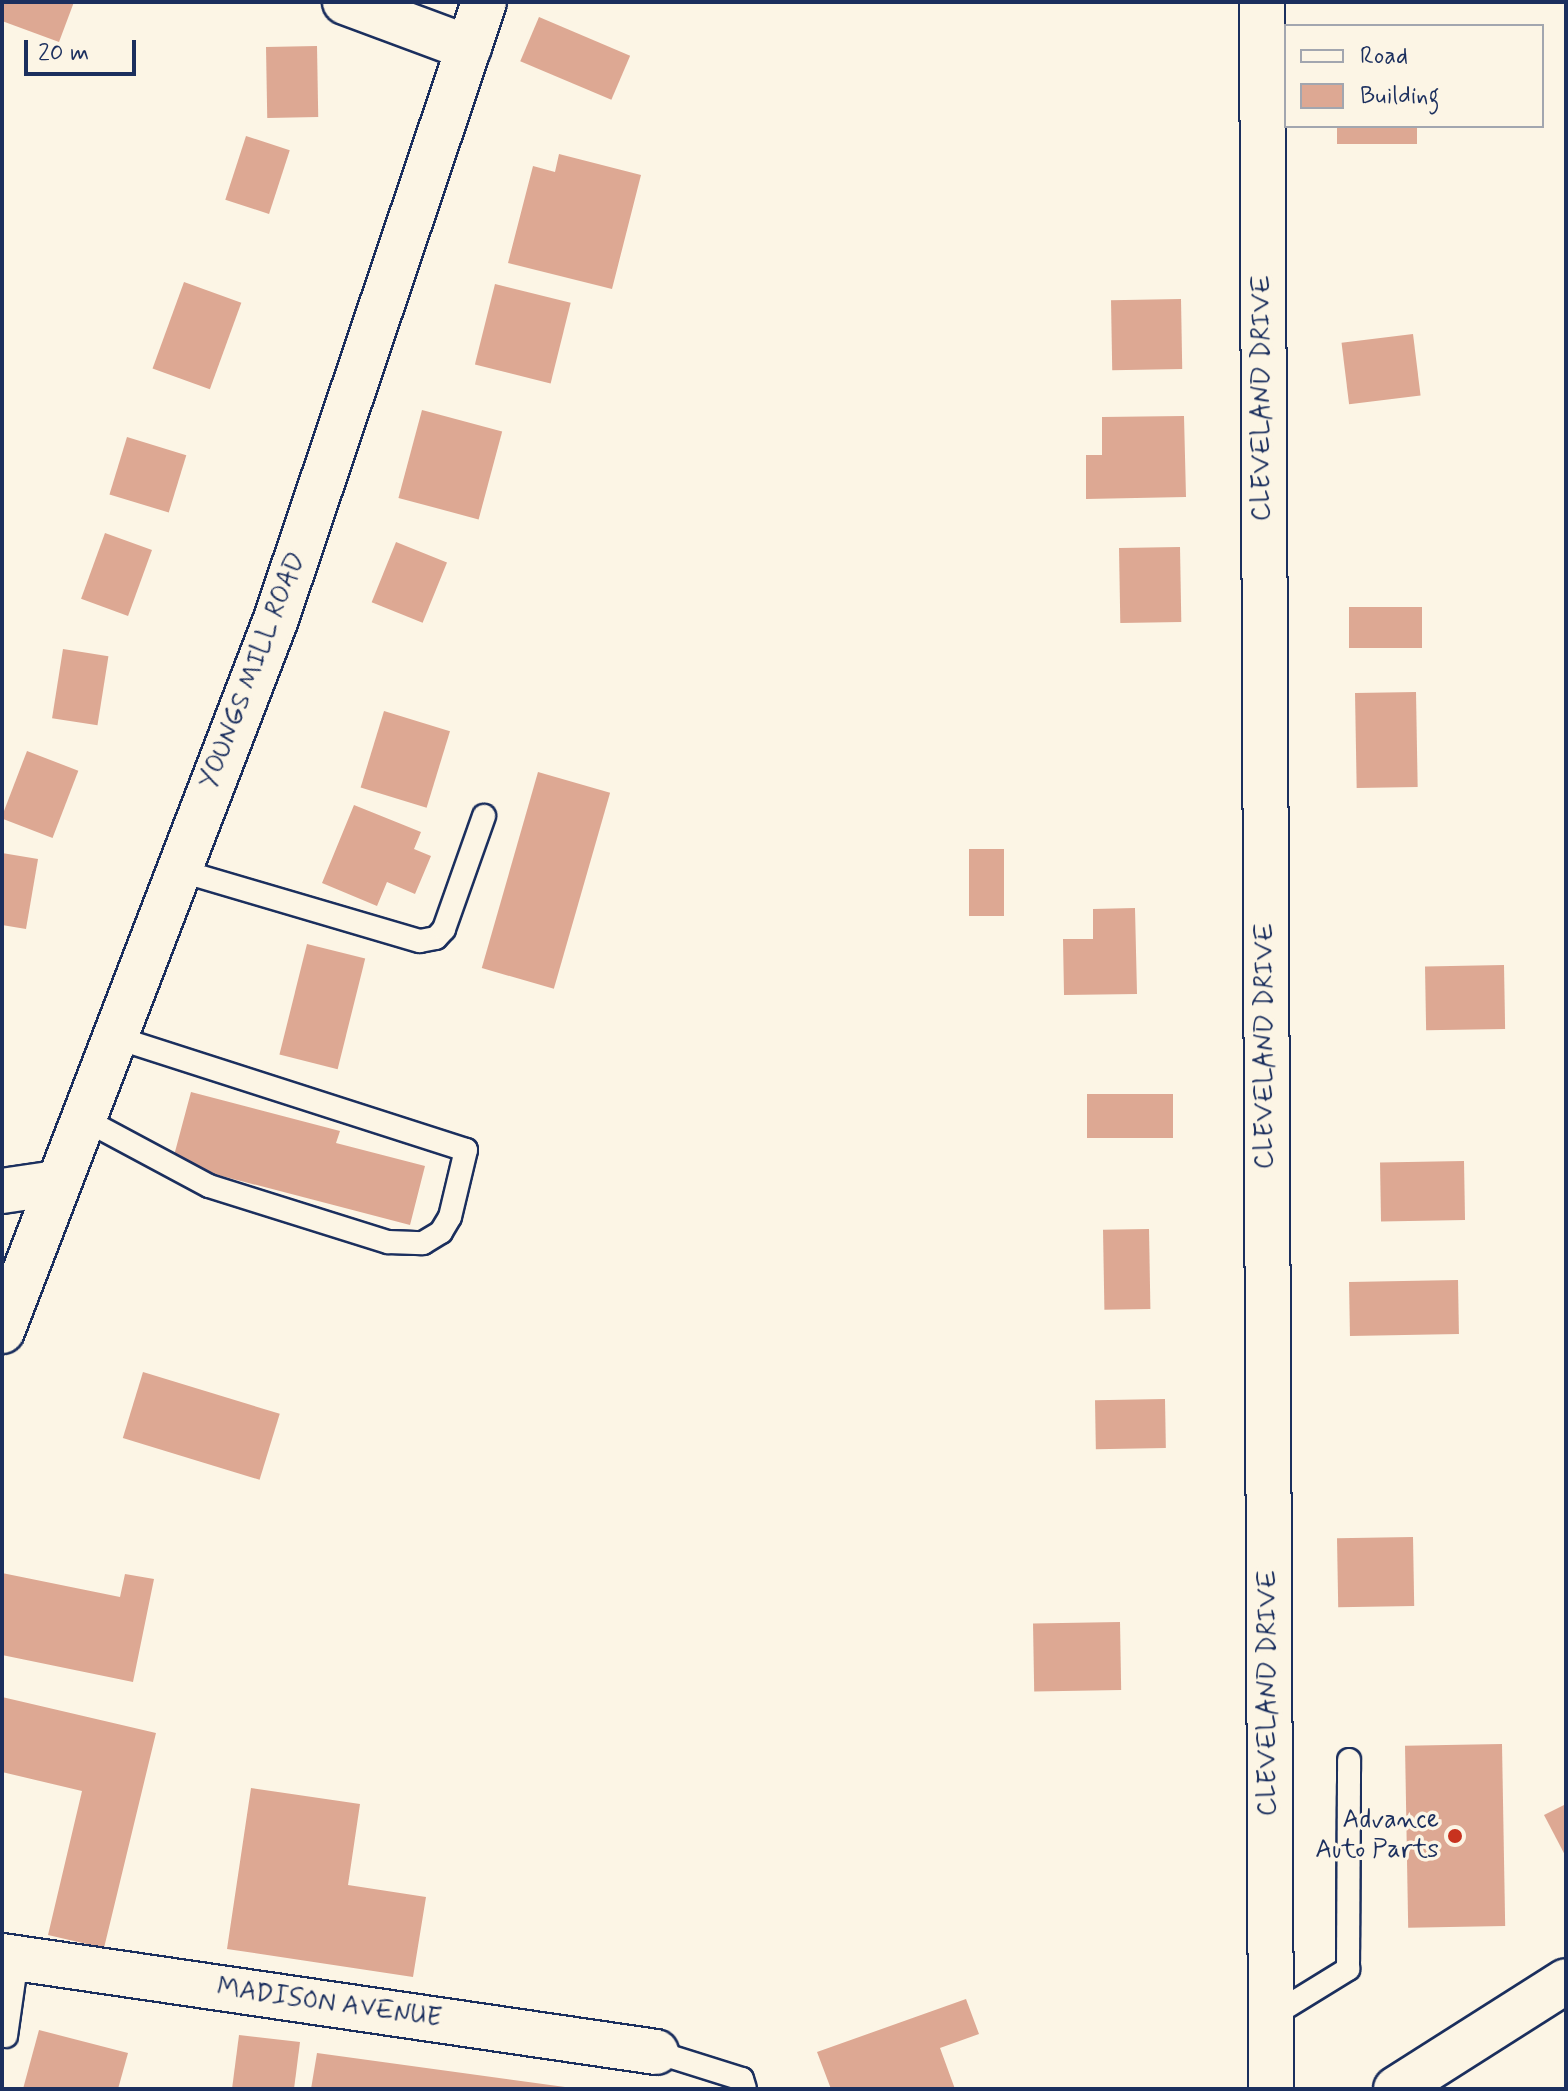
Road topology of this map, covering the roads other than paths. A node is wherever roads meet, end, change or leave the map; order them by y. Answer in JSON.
{"nodes":[{"id":1,"x":345,"y":2,"type":"edge"},
{"id":2,"x":484,"y":2,"type":"edge"},
{"id":3,"x":1262,"y":2,"type":"edge"},
{"id":4,"x":469,"y":48,"type":"junction"},
{"id":5,"x":484,"y":816,"type":"dead end"},
{"id":6,"x":178,"y":870,"type":"junction"},
{"id":7,"x":113,"y":1037,"type":"junction"},
{"id":8,"x":82,"y":1118,"type":"junction"},
{"id":9,"x":56,"y":1183,"type":"junction"},
{"id":10,"x":2,"y":1191,"type":"edge"},
{"id":11,"x":2,"y":1331,"type":"edge"},
{"id":12,"x":1349,"y":1760,"type":"dead end"},
{"id":13,"x":10,"y":1958,"type":"edge"},
{"id":14,"x":1566,"y":1981,"type":"edge"},
{"id":15,"x":1270,"y":2017,"type":"junction"},
{"id":16,"x":3,"y":2041,"type":"edge"},
{"id":17,"x":656,"y":2052,"type":"joint"},
{"id":18,"x":745,"y":2089,"type":"edge"},
{"id":19,"x":1271,"y":2089,"type":"edge"},
{"id":20,"x":1396,"y":2089,"type":"edge"}],
"edges":[{"from":1,"to":4,"type":"street"},
{"from":2,"to":4,"type":"street","name":"YOUNGS MILL ROAD"},
{"from":3,"to":15,"type":"street","name":"CLEVELAND DRIVE"},
{"from":4,"to":6,"type":"street","name":"YOUNGS MILL ROAD"},
{"from":5,"to":6,"type":"lane"},
{"from":6,"to":7,"type":"street","name":"YOUNGS MILL ROAD"},
{"from":7,"to":8,"type":"street","name":"YOUNGS MILL ROAD"},
{"from":7,"to":8,"type":"lane"},
{"from":8,"to":9,"type":"street","name":"YOUNGS MILL ROAD"},
{"from":9,"to":10,"type":"street"},
{"from":9,"to":11,"type":"street","name":"YOUNGS MILL ROAD"},
{"from":12,"to":15,"type":"lane"},
{"from":13,"to":16,"type":"lane"},
{"from":13,"to":17,"type":"street","name":"MADISON AVENUE"},
{"from":14,"to":20,"type":"street"},
{"from":15,"to":19,"type":"street","name":"CLEVELAND DRIVE"},
{"from":17,"to":18,"type":"lane"}]}
